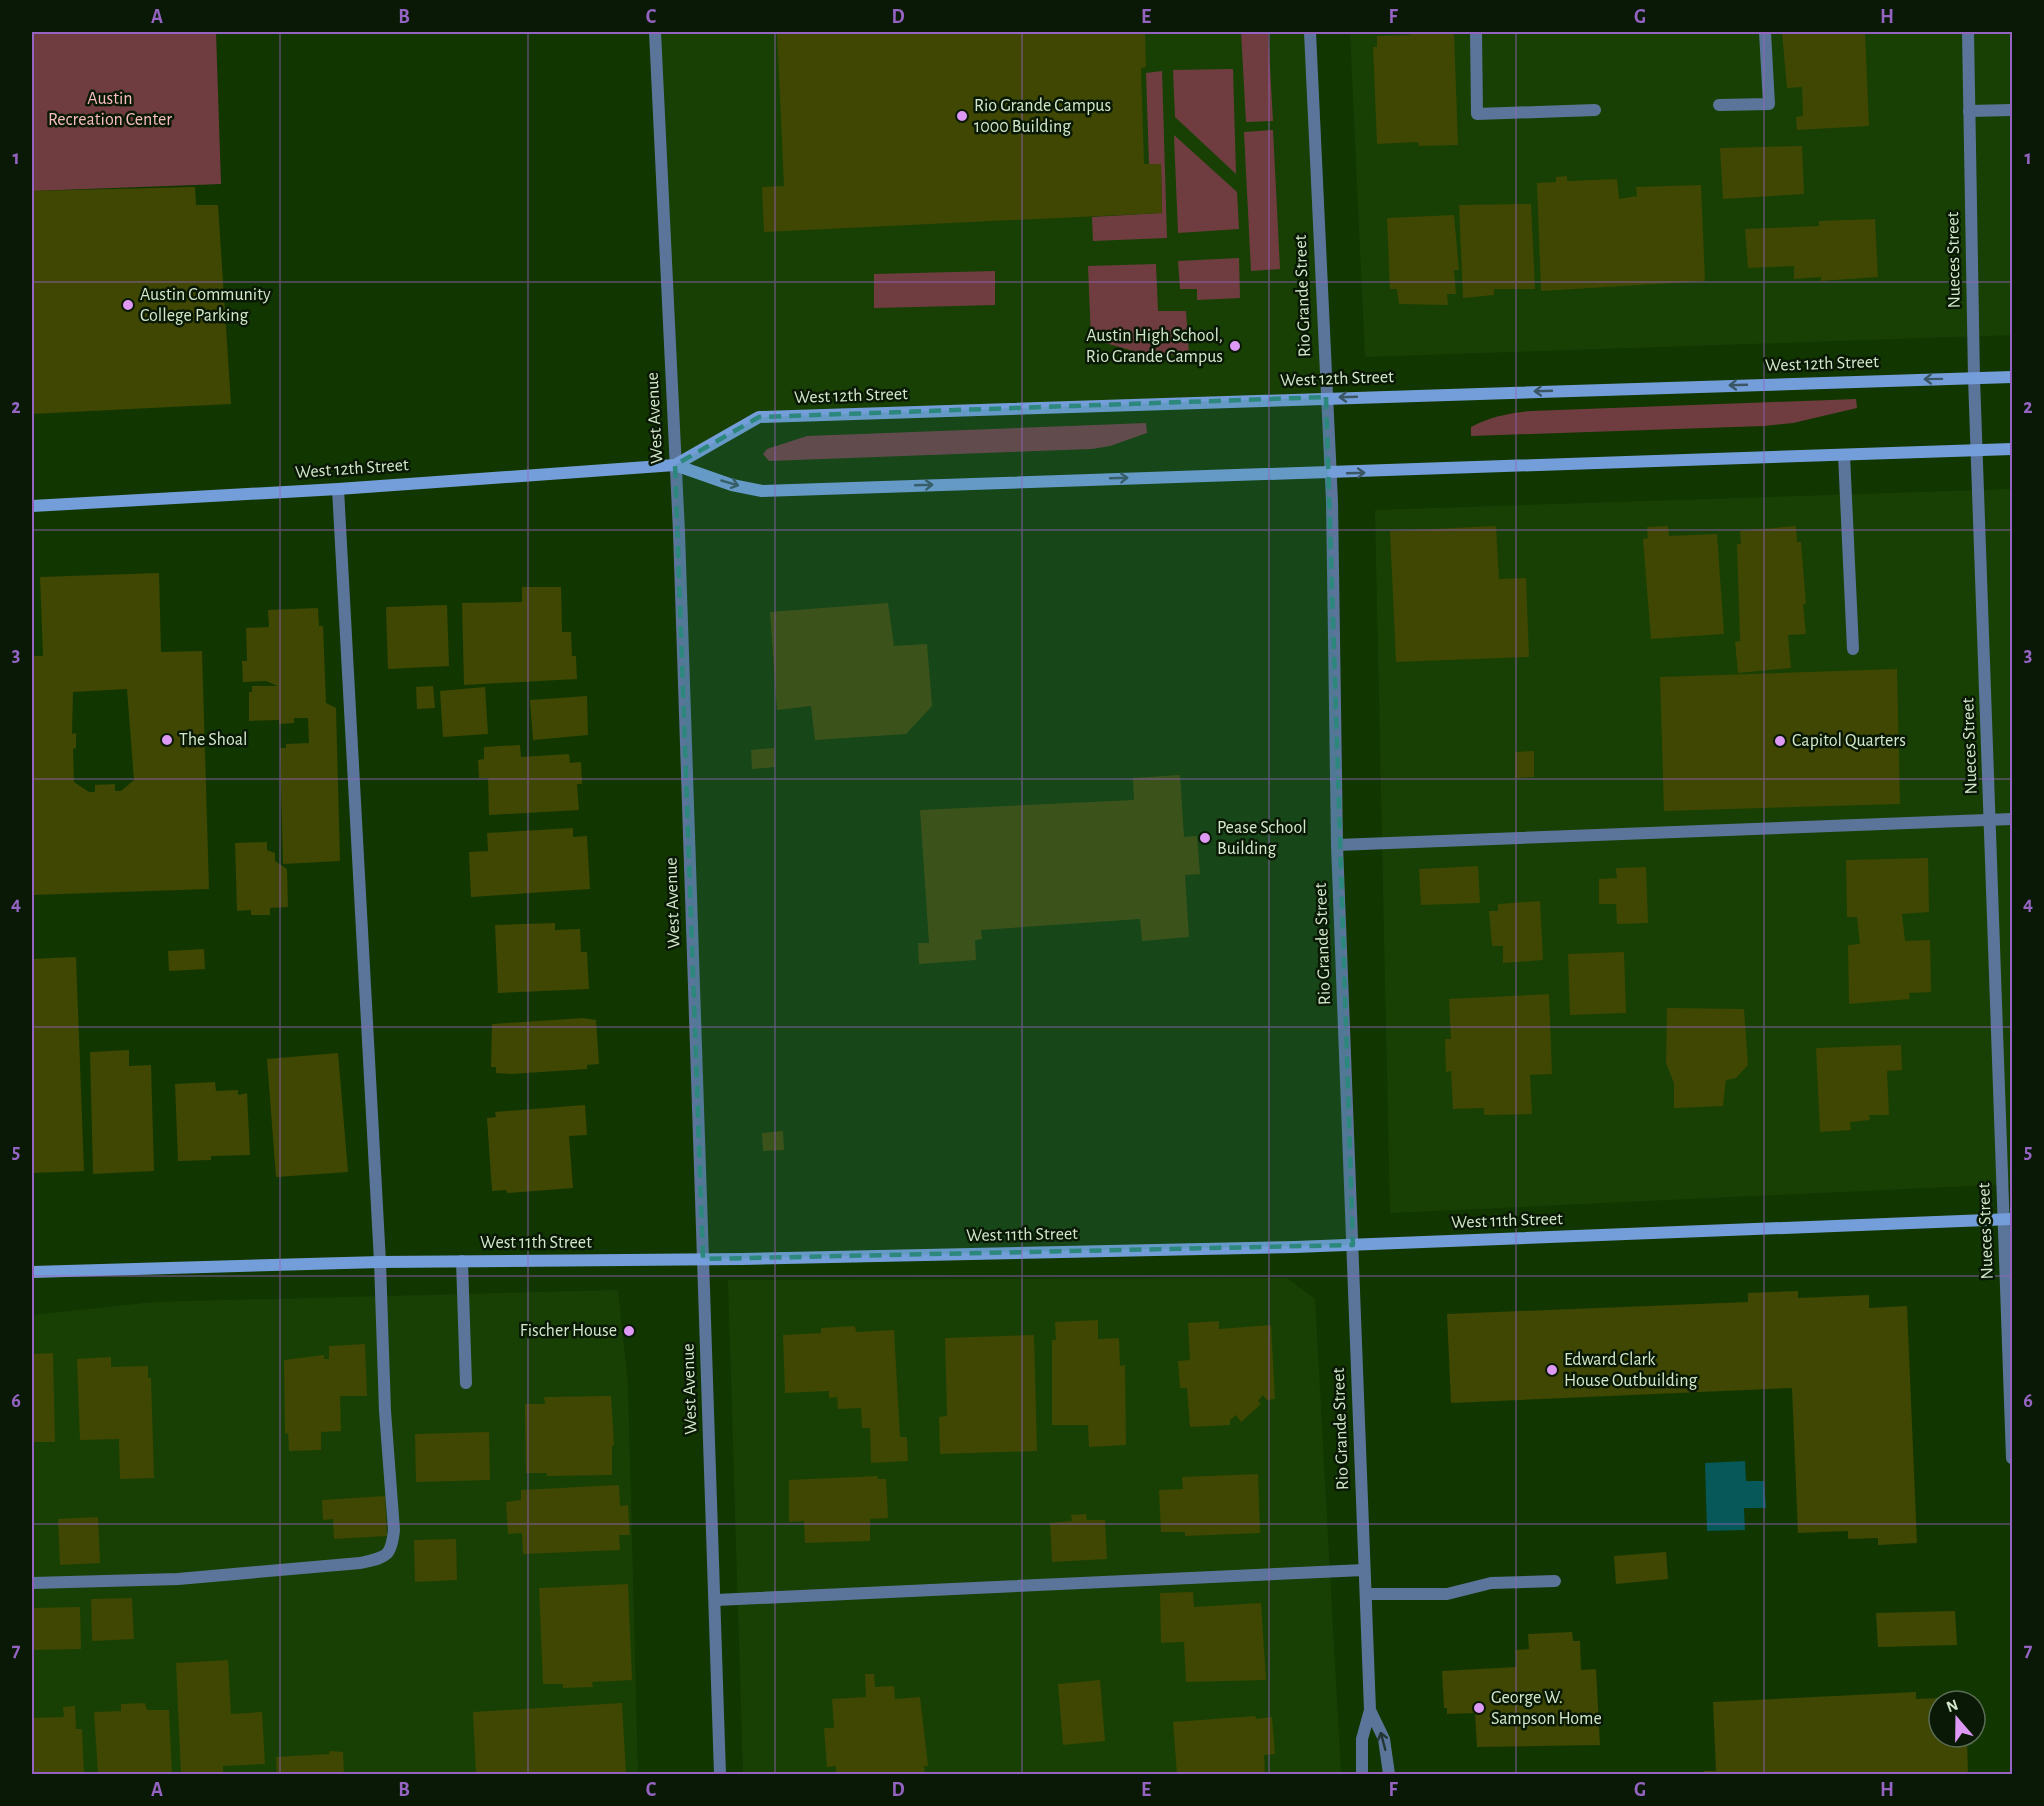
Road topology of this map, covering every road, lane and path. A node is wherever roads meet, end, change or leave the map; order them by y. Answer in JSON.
{"nodes":[{"id":1,"x":655,"y":32,"type":"edge"},
{"id":2,"x":1310,"y":32,"type":"edge"},
{"id":3,"x":1476,"y":32,"type":"edge"},
{"id":4,"x":1766,"y":32,"type":"edge"},
{"id":5,"x":1968,"y":32,"type":"edge"},
{"id":6,"x":1719,"y":105,"type":"dead end"},
{"id":7,"x":1595,"y":110,"type":"dead end"},
{"id":8,"x":2013,"y":110,"type":"edge"},
{"id":9,"x":1969,"y":111,"type":"junction"},
{"id":10,"x":2013,"y":377,"type":"edge"},
{"id":11,"x":1974,"y":378,"type":"junction"},
{"id":12,"x":1326,"y":397,"type":"junction"},
{"id":13,"x":2013,"y":449,"type":"edge"},
{"id":14,"x":1977,"y":450,"type":"junction"},
{"id":15,"x":1844,"y":455,"type":"junction"},
{"id":16,"x":675,"y":465,"type":"junction"},
{"id":17,"x":1330,"y":474,"type":"junction"},
{"id":18,"x":338,"y":489,"type":"junction"},
{"id":19,"x":32,"y":506,"type":"edge"},
{"id":20,"x":1853,"y":649,"type":"dead end"},
{"id":21,"x":1991,"y":818,"type":"junction"},
{"id":22,"x":2013,"y":819,"type":"edge"},
{"id":23,"x":1337,"y":845,"type":"junction"},
{"id":24,"x":2008,"y":1220,"type":"edge"},
{"id":25,"x":1353,"y":1245,"type":"junction"},
{"id":26,"x":703,"y":1259,"type":"junction"},
{"id":27,"x":462,"y":1261,"type":"junction"},
{"id":28,"x":380,"y":1262,"type":"junction"},
{"id":29,"x":32,"y":1272,"type":"edge"},
{"id":30,"x":466,"y":1383,"type":"dead end"},
{"id":31,"x":2013,"y":1458,"type":"edge"},
{"id":32,"x":1364,"y":1570,"type":"junction"},
{"id":33,"x":1555,"y":1581,"type":"dead end"},
{"id":34,"x":32,"y":1583,"type":"edge"},
{"id":35,"x":1366,"y":1594,"type":"junction"},
{"id":36,"x":716,"y":1600,"type":"junction"},
{"id":37,"x":1370,"y":1710,"type":"junction"},
{"id":38,"x":720,"y":1774,"type":"edge"},
{"id":39,"x":1362,"y":1774,"type":"edge"},
{"id":40,"x":1389,"y":1774,"type":"edge"}],
"edges":[{"from":1,"to":16,"type":"street","name":"West Avenue"},
{"from":2,"to":12,"type":"street","name":"Rio Grande Street"},
{"from":3,"to":7,"type":"street"},
{"from":4,"to":6,"type":"street"},
{"from":5,"to":9,"type":"street","name":"Nueces Street"},
{"from":8,"to":9,"type":"street"},
{"from":9,"to":11,"type":"street","name":"Nueces Street"},
{"from":10,"to":11,"type":"main road","name":"West 12th Street"},
{"from":11,"to":12,"type":"main road","name":"West 12th Street","one_way":true},
{"from":11,"to":14,"type":"street","name":"Nueces Street"},
{"from":12,"to":16,"type":"main road","name":"West 12th Street"},
{"from":12,"to":17,"type":"street","name":"Rio Grande Street"},
{"from":13,"to":14,"type":"main road","name":"West 12th Street"},
{"from":14,"to":15,"type":"main road","name":"West 12th Street"},
{"from":14,"to":21,"type":"street","name":"Nueces Street"},
{"from":17,"to":15,"type":"main road","name":"West 12th Street","one_way":true},
{"from":15,"to":20,"type":"street"},
{"from":16,"to":17,"type":"main road","name":"West 12th Street","one_way":true},
{"from":16,"to":18,"type":"main road","name":"West 12th Street"},
{"from":16,"to":26,"type":"street","name":"West Avenue"},
{"from":17,"to":23,"type":"street","name":"Rio Grande Street"},
{"from":18,"to":19,"type":"main road","name":"West 12th Street"},
{"from":18,"to":28,"type":"street"},
{"from":21,"to":22,"type":"street"},
{"from":21,"to":23,"type":"street"},
{"from":21,"to":24,"type":"street","name":"Nueces Street"},
{"from":23,"to":25,"type":"street","name":"Rio Grande Street"},
{"from":24,"to":25,"type":"main road","name":"West 11th Street"},
{"from":24,"to":31,"type":"street","name":"Nueces Street"},
{"from":25,"to":26,"type":"main road","name":"West 11th Street"},
{"from":25,"to":32,"type":"street","name":"Rio Grande Street"},
{"from":26,"to":27,"type":"main road","name":"West 11th Street"},
{"from":26,"to":36,"type":"street","name":"West Avenue"},
{"from":27,"to":28,"type":"main road","name":"West 11th Street"},
{"from":27,"to":30,"type":"street"},
{"from":28,"to":29,"type":"main road","name":"West 11th Street"},
{"from":28,"to":34,"type":"street"},
{"from":32,"to":35,"type":"street","name":"Rio Grande Street"},
{"from":32,"to":36,"type":"street"},
{"from":33,"to":35,"type":"street"},
{"from":35,"to":37,"type":"street","name":"Rio Grande Street"},
{"from":36,"to":38,"type":"street","name":"West Avenue"},
{"from":37,"to":39,"type":"street","name":"Rio Grande Street"},
{"from":40,"to":37,"type":"street","name":"Rio Grande Street","one_way":true}]}
